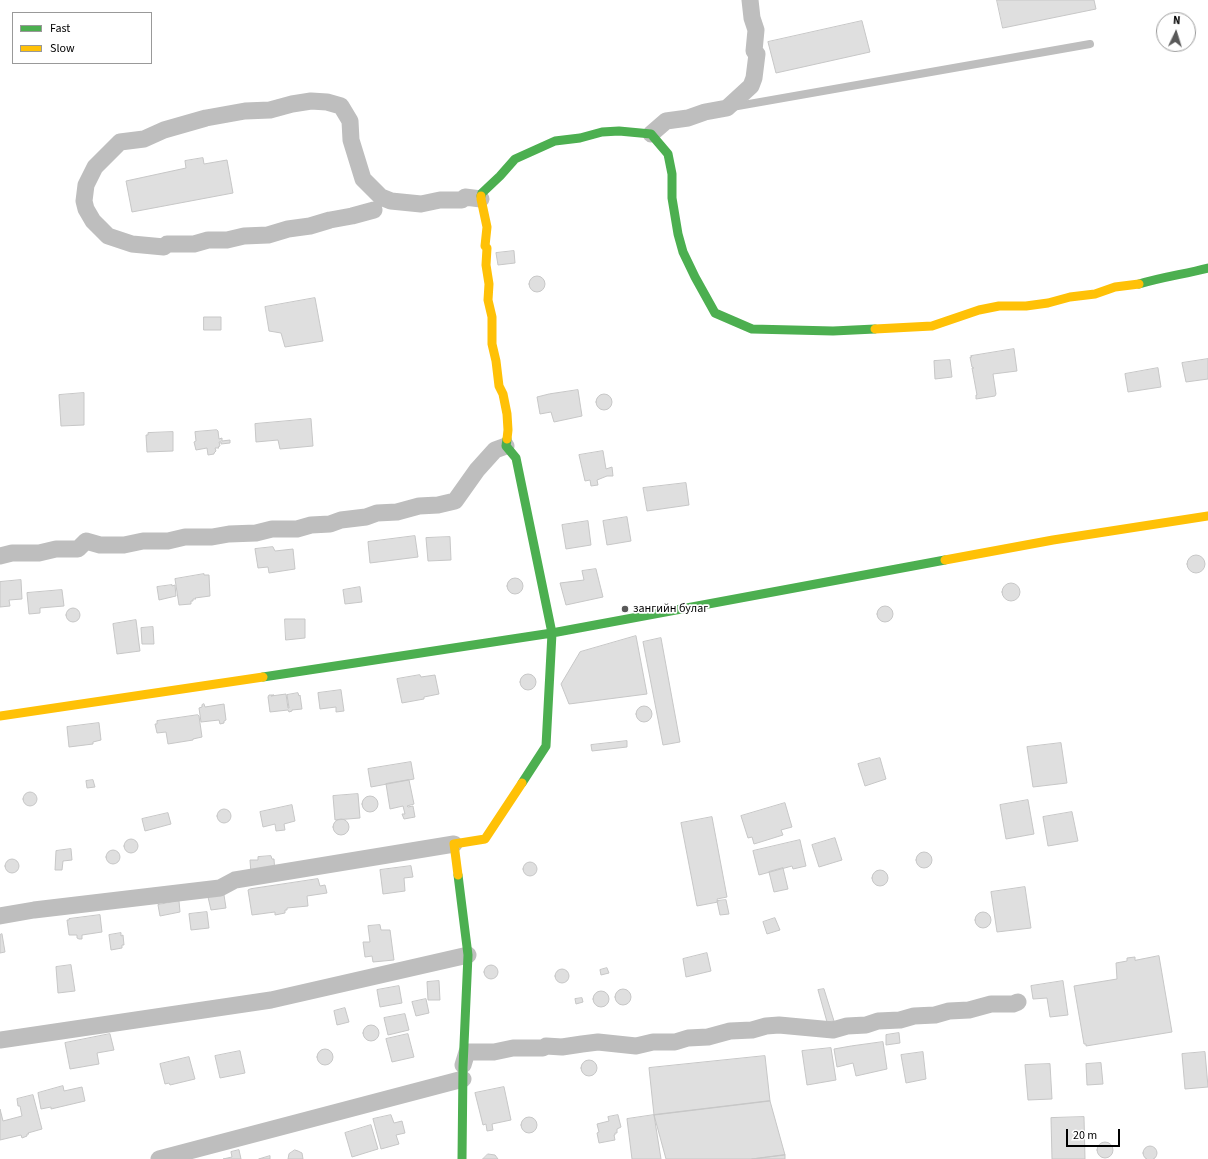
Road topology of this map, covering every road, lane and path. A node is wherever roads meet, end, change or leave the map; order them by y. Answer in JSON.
{"nodes":[{"id":1,"x":750,"y":0,"type":"edge"},
{"id":2,"x":1090,"y":44,"type":"dead end"},
{"id":3,"x":727,"y":108,"type":"junction"},
{"id":4,"x":651,"y":134,"type":"junction"},
{"id":5,"x":481,"y":199,"type":"junction"},
{"id":6,"x":374,"y":210,"type":"dead end"},
{"id":7,"x":1208,"y":268,"type":"edge"},
{"id":8,"x":506,"y":446,"type":"junction"},
{"id":9,"x":1208,"y":516,"type":"edge"},
{"id":10,"x":0,"y":556,"type":"edge"},
{"id":11,"x":552,"y":633,"type":"junction"},
{"id":12,"x":0,"y":716,"type":"edge"},
{"id":13,"x":454,"y":844,"type":"junction"},
{"id":14,"x":0,"y":916,"type":"edge"},
{"id":15,"x":468,"y":955,"type":"junction"},
{"id":16,"x":1018,"y":1002,"type":"dead end"},
{"id":17,"x":0,"y":1040,"type":"edge"},
{"id":18,"x":463,"y":1073,"type":"junction"},
{"id":19,"x":159,"y":1159,"type":"edge"},
{"id":20,"x":462,"y":1159,"type":"edge"}],
"edges":[{"from":1,"to":3,"type":"street"},
{"from":2,"to":3,"type":"lane"},
{"from":3,"to":4,"type":"street"},
{"from":4,"to":5,"type":"street"},
{"from":4,"to":7,"type":"street"},
{"from":5,"to":6,"type":"street"},
{"from":5,"to":8,"type":"street"},
{"from":8,"to":10,"type":"street"},
{"from":8,"to":11,"type":"street"},
{"from":9,"to":11,"type":"street"},
{"from":11,"to":12,"type":"street"},
{"from":11,"to":13,"type":"street"},
{"from":13,"to":14,"type":"street"},
{"from":13,"to":15,"type":"street"},
{"from":15,"to":17,"type":"street"},
{"from":15,"to":18,"type":"street"},
{"from":16,"to":18,"type":"street"},
{"from":18,"to":19,"type":"street"},
{"from":18,"to":20,"type":"street"}]}
